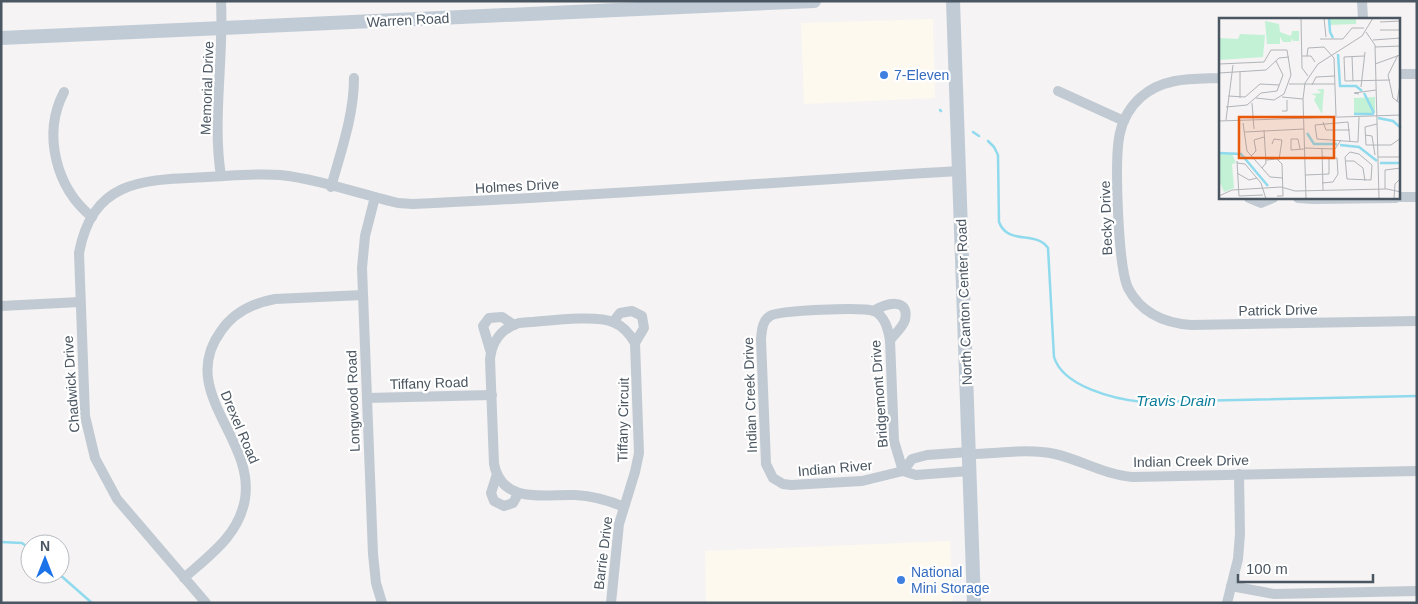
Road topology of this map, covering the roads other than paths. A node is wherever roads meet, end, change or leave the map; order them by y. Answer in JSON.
{"nodes":[{"id":1,"x":222,"y":1,"type":"edge"},
{"id":2,"x":814,"y":1,"type":"edge"},
{"id":3,"x":953,"y":1,"type":"edge"},
{"id":4,"x":1362,"y":1,"type":"edge"},
{"id":5,"x":1363,"y":18,"type":"edge"},
{"id":6,"x":223,"y":28,"type":"junction"},
{"id":7,"x":1,"y":38,"type":"edge"},
{"id":8,"x":1400,"y":74,"type":"edge"},
{"id":9,"x":1417,"y":74,"type":"edge"},
{"id":10,"x":354,"y":78,"type":"dead end"},
{"id":11,"x":1219,"y":78,"type":"edge"},
{"id":12,"x":1058,"y":91,"type":"dead end"},
{"id":13,"x":64,"y":92,"type":"dead end"},
{"id":14,"x":1124,"y":121,"type":"junction"},
{"id":15,"x":959,"y":172,"type":"junction"},
{"id":16,"x":221,"y":176,"type":"junction"},
{"id":17,"x":332,"y":187,"type":"junction"},
{"id":18,"x":1400,"y":197,"type":"edge"},
{"id":19,"x":1417,"y":197,"type":"edge"},
{"id":20,"x":375,"y":198,"type":"junction"},
{"id":21,"x":1251,"y":199,"type":"edge"},
{"id":22,"x":1270,"y":199,"type":"edge"},
{"id":23,"x":92,"y":217,"type":"junction"},
{"id":24,"x":363,"y":295,"type":"junction"},
{"id":25,"x":80,"y":302,"type":"junction"},
{"id":26,"x":1,"y":306,"type":"edge"},
{"id":27,"x":1144,"y":308,"type":"joint"},
{"id":28,"x":874,"y":311,"type":"junction"},
{"id":29,"x":1417,"y":321,"type":"edge"},
{"id":30,"x":614,"y":322,"type":"junction"},
{"id":31,"x":514,"y":324,"type":"junction"},
{"id":32,"x":890,"y":340,"type":"junction"},
{"id":33,"x":634,"y":343,"type":"junction"},
{"id":34,"x":491,"y":353,"type":"junction"},
{"id":35,"x":492,"y":395,"type":"junction"},
{"id":36,"x":367,"y":398,"type":"junction"},
{"id":37,"x":969,"y":453,"type":"junction"},
{"id":38,"x":903,"y":470,"type":"junction"},
{"id":39,"x":970,"y":471,"type":"junction"},
{"id":40,"x":1417,"y":471,"type":"edge"},
{"id":41,"x":497,"y":474,"type":"junction"},
{"id":42,"x":1239,"y":474,"type":"junction"},
{"id":43,"x":791,"y":485,"type":"joint"},
{"id":44,"x":518,"y":494,"type":"junction"},
{"id":45,"x":624,"y":507,"type":"junction"},
{"id":46,"x":184,"y":578,"type":"junction"},
{"id":47,"x":1231,"y":586,"type":"junction"},
{"id":48,"x":1417,"y":591,"type":"edge"},
{"id":49,"x":1341,"y":598,"type":"edge"},
{"id":50,"x":206,"y":603,"type":"edge"},
{"id":51,"x":382,"y":603,"type":"edge"},
{"id":52,"x":611,"y":603,"type":"edge"},
{"id":53,"x":974,"y":603,"type":"edge"},
{"id":54,"x":1227,"y":603,"type":"edge"}],
"edges":[{"from":1,"to":6,"type":"street","name":"Memorial Drive"},
{"from":2,"to":6,"type":"main road","name":"Warren Road"},
{"from":3,"to":15,"type":"main road","name":"North Canton Center Road"},
{"from":4,"to":5,"type":"street"},
{"from":6,"to":7,"type":"main road","name":"Warren Road"},
{"from":6,"to":16,"type":"street","name":"Memorial Drive"},
{"from":8,"to":9,"type":"street"},
{"from":10,"to":17,"type":"street"},
{"from":11,"to":14,"type":"street"},
{"from":12,"to":14,"type":"street"},
{"from":13,"to":23,"type":"street"},
{"from":14,"to":27,"type":"street","name":"Becky Drive"},
{"from":15,"to":20,"type":"street","name":"Holmes Drive"},
{"from":15,"to":37,"type":"main road","name":"North Canton Center Road"},
{"from":16,"to":17,"type":"street","name":"Holmes Drive"},
{"from":16,"to":23,"type":"street","name":"Holmes Drive"},
{"from":17,"to":20,"type":"street","name":"Holmes Drive"},
{"from":18,"to":19,"type":"street"},
{"from":20,"to":24,"type":"street","name":"Longwood Road"},
{"from":21,"to":22,"type":"street"},
{"from":23,"to":25,"type":"street","name":"Chadwick Drive"},
{"from":24,"to":36,"type":"street","name":"Longwood Road"},
{"from":24,"to":46,"type":"street","name":"Drexel Road"},
{"from":25,"to":26,"type":"street"},
{"from":25,"to":46,"type":"street","name":"Chadwick Drive"},
{"from":27,"to":29,"type":"street","name":"Patrick Drive"},
{"from":28,"to":32,"type":"street","name":"Bridgemont Drive"},
{"from":28,"to":32,"type":"street"},
{"from":28,"to":43,"type":"street","name":"Indian Creek Drive"},
{"from":30,"to":31,"type":"street"},
{"from":30,"to":33,"type":"street"},
{"from":30,"to":33,"type":"street","name":"Tiffany Circuit"},
{"from":31,"to":34,"type":"street"},
{"from":31,"to":34,"type":"street"},
{"from":32,"to":38,"type":"street","name":"Bridgemont Drive"},
{"from":33,"to":45,"type":"street","name":"Tiffany Circuit"},
{"from":34,"to":35,"type":"street"},
{"from":35,"to":36,"type":"street","name":"Tiffany Road"},
{"from":35,"to":41,"type":"street"},
{"from":36,"to":51,"type":"street","name":"Longwood Road"},
{"from":37,"to":38,"type":"street","name":"Indian Creek Drive"},
{"from":37,"to":39,"type":"main road","name":"North Canton Center Road"},
{"from":37,"to":42,"type":"street","name":"Indian Creek Drive"},
{"from":38,"to":39,"type":"street","name":"Indian River"},
{"from":38,"to":43,"type":"street","name":"Indian River"},
{"from":39,"to":53,"type":"main road","name":"North Canton Center Road"},
{"from":40,"to":42,"type":"street","name":"Indian Creek Drive"},
{"from":41,"to":44,"type":"street"},
{"from":41,"to":44,"type":"street"},
{"from":42,"to":47,"type":"street"},
{"from":44,"to":45,"type":"street"},
{"from":45,"to":52,"type":"street","name":"Barrie Drive"},
{"from":46,"to":50,"type":"street","name":"Chadwick Drive"},
{"from":47,"to":49,"type":"street"},
{"from":47,"to":54,"type":"street"},
{"from":48,"to":49,"type":"street"}]}
